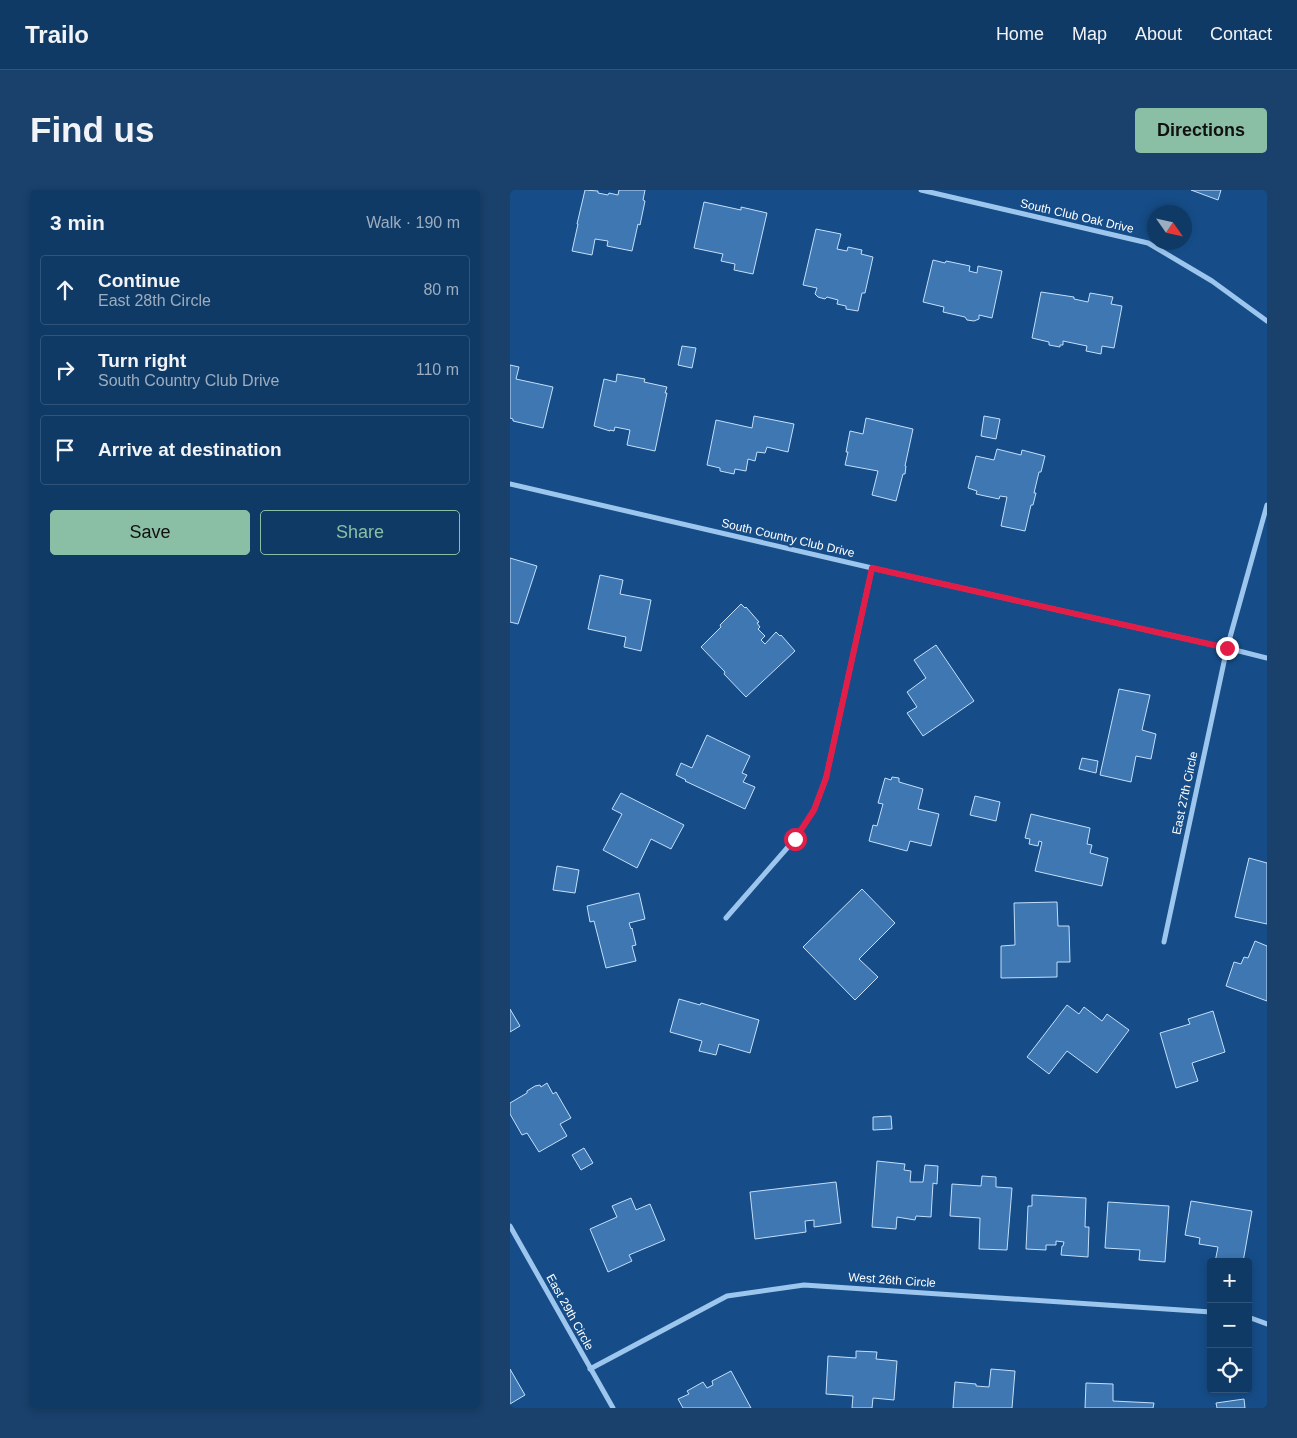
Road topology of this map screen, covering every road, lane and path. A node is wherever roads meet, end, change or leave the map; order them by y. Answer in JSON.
{"nodes":[{"id":1,"x":921,"y":190,"type":"edge"},
{"id":2,"x":1267,"y":321,"type":"edge"},
{"id":3,"x":510,"y":484,"type":"edge"},
{"id":4,"x":1267,"y":505,"type":"edge"},
{"id":5,"x":872,"y":568,"type":"junction"},
{"id":6,"x":1227,"y":648,"type":"junction"},
{"id":7,"x":1267,"y":658,"type":"edge"},
{"id":8,"x":726,"y":918,"type":"dead end"},
{"id":9,"x":1164,"y":942,"type":"dead end"},
{"id":10,"x":510,"y":1226,"type":"edge"},
{"id":11,"x":1207,"y":1312,"type":"edge"},
{"id":12,"x":1252,"y":1319,"type":"edge"},
{"id":13,"x":1267,"y":1324,"type":"edge"},
{"id":14,"x":590,"y":1369,"type":"junction"},
{"id":15,"x":613,"y":1408,"type":"edge"}],
"edges":[{"from":1,"to":2,"type":"street","name":"South Club Oak Drive"},
{"from":3,"to":5,"type":"street","name":"South Country Club Drive"},
{"from":4,"to":6,"type":"street","name":"East 27th Circle"},
{"from":5,"to":6,"type":"street","name":"South Country Club Drive"},
{"from":5,"to":8,"type":"street"},
{"from":6,"to":7,"type":"street","name":"South Country Club Drive"},
{"from":6,"to":9,"type":"street","name":"East 27th Circle"},
{"from":10,"to":14,"type":"street","name":"East 29th Circle"},
{"from":11,"to":14,"type":"street","name":"West 26th Circle"},
{"from":12,"to":13,"type":"street"},
{"from":14,"to":15,"type":"street","name":"East 29th Circle"}]}
